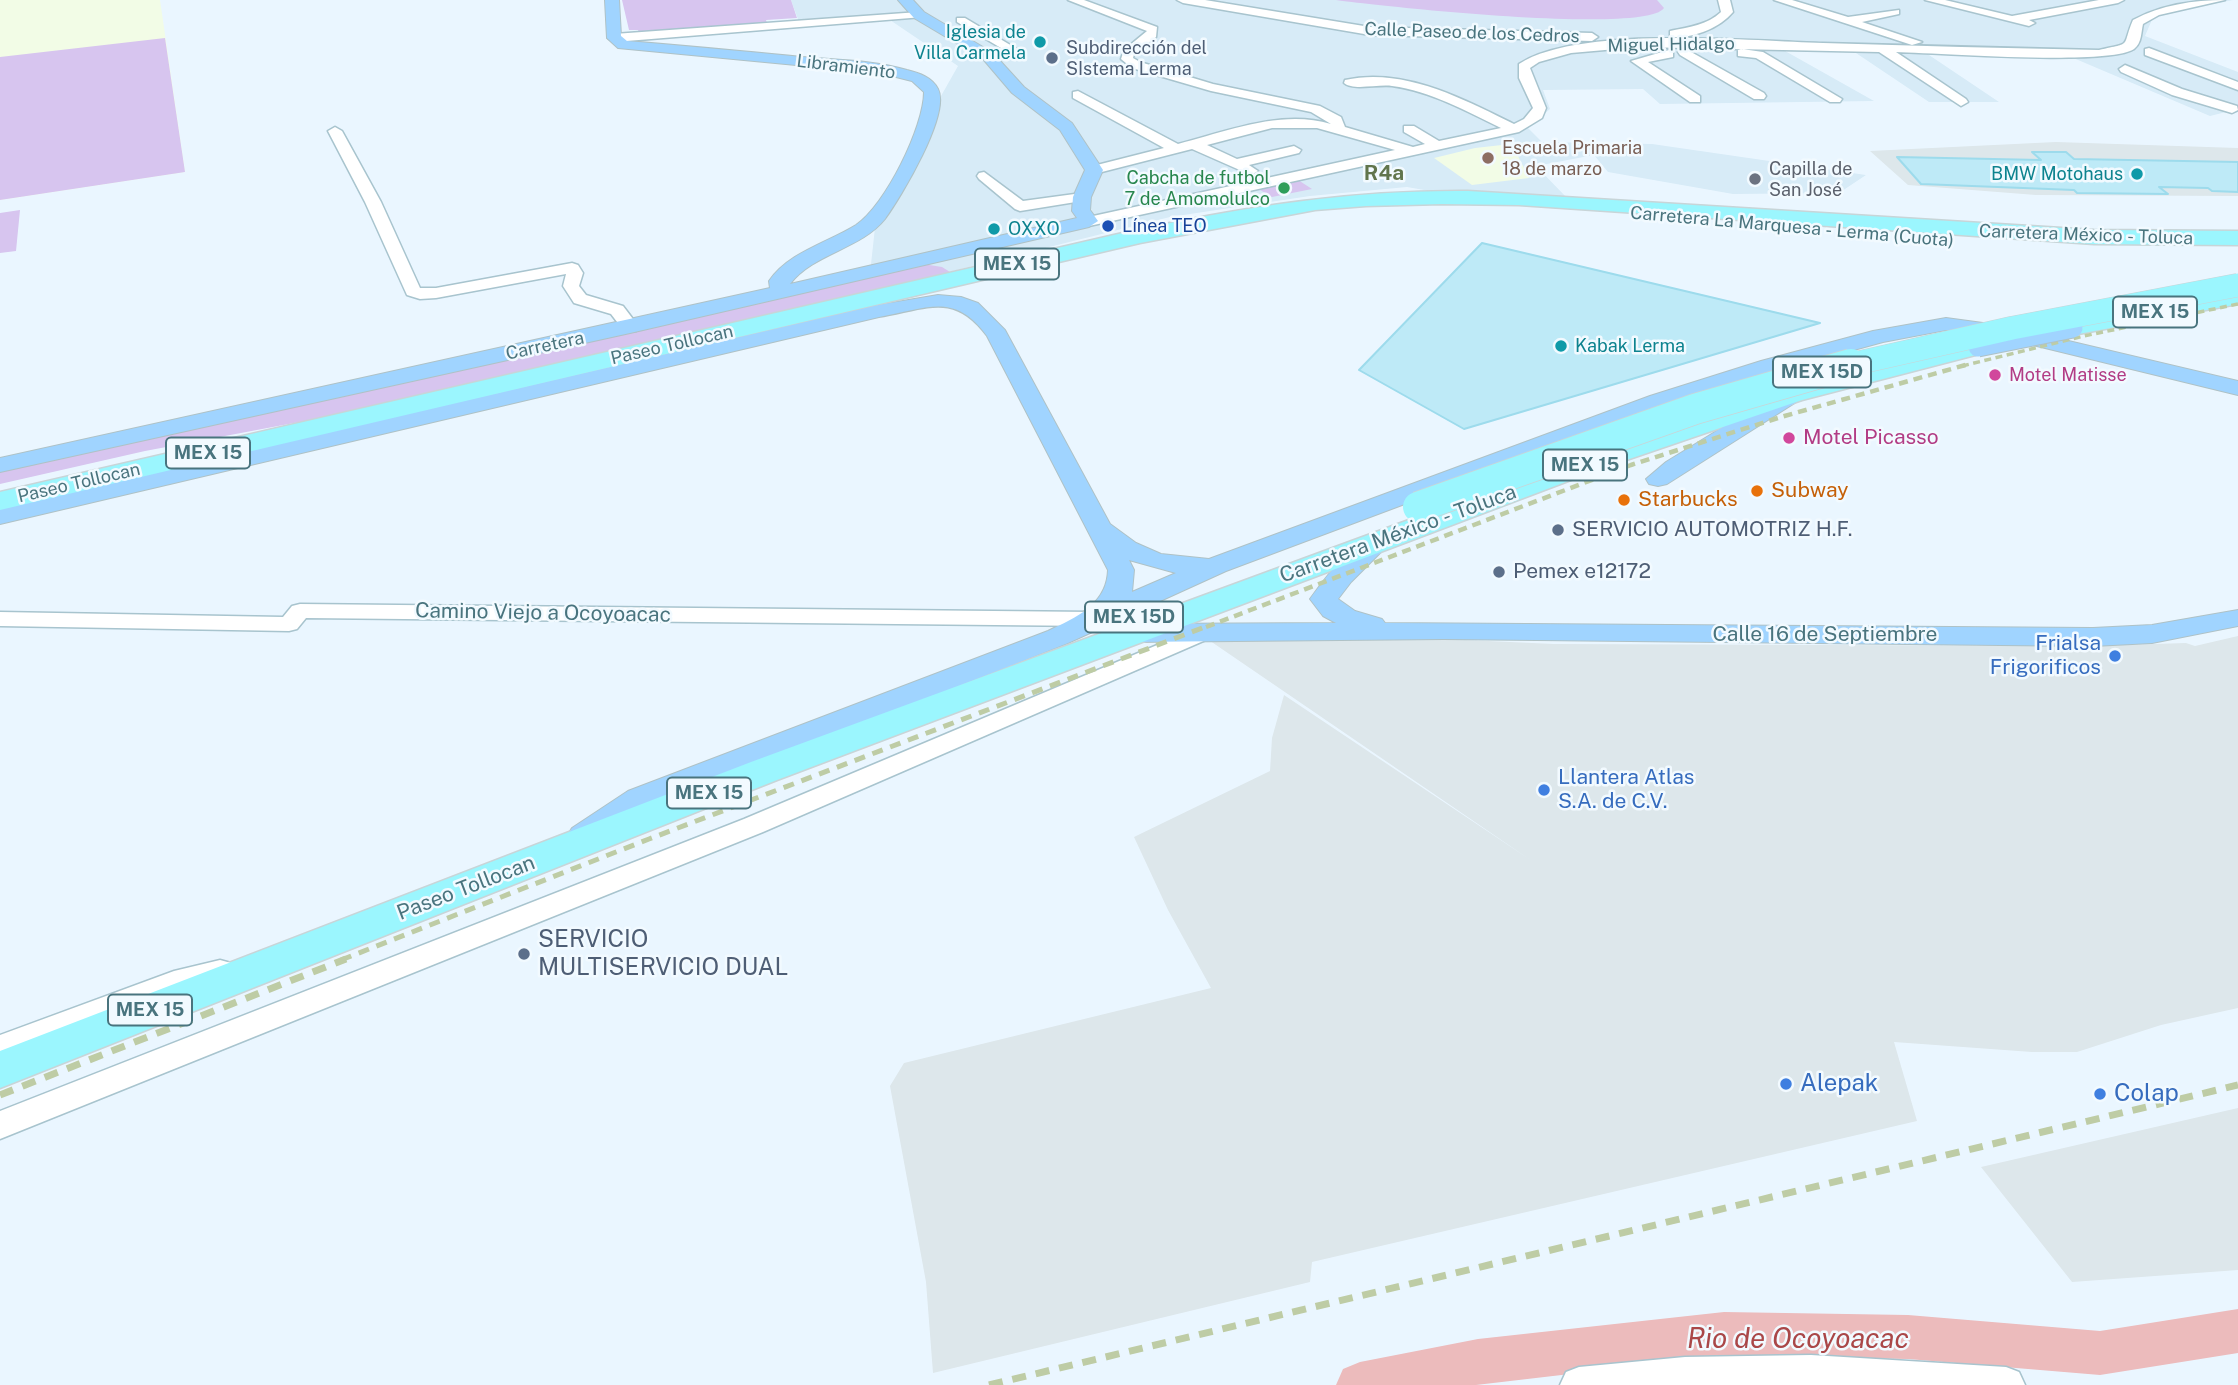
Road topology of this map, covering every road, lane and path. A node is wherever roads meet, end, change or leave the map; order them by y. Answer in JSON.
{"nodes":[{"id":1,"x":612,"y":0,"type":"edge"},
{"id":2,"x":905,"y":0,"type":"edge"},
{"id":3,"x":1074,"y":0,"type":"edge"},
{"id":4,"x":1183,"y":0,"type":"edge"},
{"id":5,"x":1724,"y":0,"type":"edge"},
{"id":6,"x":1780,"y":0,"type":"edge"},
{"id":7,"x":1931,"y":0,"type":"edge"},
{"id":8,"x":2038,"y":0,"type":"edge"},
{"id":9,"x":2118,"y":0,"type":"edge"},
{"id":10,"x":2219,"y":0,"type":"edge"},
{"id":11,"x":2076,"y":8,"type":"junction"},
{"id":12,"x":1895,"y":12,"type":"dead end"},
{"id":13,"x":919,"y":15,"type":"junction"},
{"id":14,"x":2098,"y":15,"type":"dead end"},
{"id":15,"x":2131,"y":18,"type":"junction"},
{"id":16,"x":2013,"y":19,"type":"junction"},
{"id":17,"x":961,"y":20,"type":"dead end"},
{"id":18,"x":1847,"y":20,"type":"junction"},
{"id":19,"x":2031,"y":24,"type":"dead end"},
{"id":20,"x":1937,"y":37,"type":"dead end"},
{"id":21,"x":614,"y":38,"type":"junction"},
{"id":22,"x":1915,"y":41,"type":"junction"},
{"id":23,"x":1722,"y":44,"type":"junction"},
{"id":24,"x":1883,"y":49,"type":"junction"},
{"id":25,"x":1928,"y":50,"type":"junction"},
{"id":26,"x":2121,"y":51,"type":"junction"},
{"id":27,"x":1689,"y":54,"type":"junction"},
{"id":28,"x":988,"y":56,"type":"junction"},
{"id":29,"x":2151,"y":57,"type":"junction"},
{"id":30,"x":1350,"y":83,"type":"dead end"},
{"id":31,"x":2238,"y":86,"type":"edge"},
{"id":32,"x":1078,"y":95,"type":"dead end"},
{"id":33,"x":1759,"y":96,"type":"dead end"},
{"id":34,"x":1695,"y":99,"type":"dead end"},
{"id":35,"x":1835,"y":99,"type":"dead end"},
{"id":36,"x":1961,"y":102,"type":"dead end"},
{"id":37,"x":2232,"y":109,"type":"dead end"},
{"id":38,"x":1337,"y":129,"type":"junction"},
{"id":39,"x":1409,"y":130,"type":"dead end"},
{"id":40,"x":1514,"y":130,"type":"junction"},
{"id":41,"x":335,"y":131,"type":"dead end"},
{"id":42,"x":1191,"y":144,"type":"junction"},
{"id":43,"x":1438,"y":146,"type":"junction"},
{"id":44,"x":1175,"y":148,"type":"junction"},
{"id":45,"x":1294,"y":150,"type":"dead end"},
{"id":46,"x":1413,"y":151,"type":"junction"},
{"id":47,"x":1234,"y":164,"type":"junction"},
{"id":48,"x":1094,"y":170,"type":"junction"},
{"id":49,"x":1251,"y":171,"type":"dead end"},
{"id":50,"x":984,"y":176,"type":"dead end"},
{"id":51,"x":1082,"y":197,"type":"junction"},
{"id":52,"x":1346,"y":201,"type":"junction"},
{"id":53,"x":1089,"y":221,"type":"junction"},
{"id":54,"x":2238,"y":239,"type":"edge"},
{"id":55,"x":2238,"y":246,"type":"edge"},
{"id":56,"x":953,"y":252,"type":"junction"},
{"id":57,"x":2238,"y":285,"type":"edge"},
{"id":58,"x":781,"y":290,"type":"junction"},
{"id":59,"x":2238,"y":297,"type":"edge"},
{"id":60,"x":629,"y":327,"type":"junction"},
{"id":61,"x":2073,"y":328,"type":"joint"},
{"id":62,"x":691,"y":341,"type":"junction"},
{"id":63,"x":1978,"y":347,"type":"joint"},
{"id":64,"x":2238,"y":388,"type":"edge"},
{"id":65,"x":1793,"y":394,"type":"junction"},
{"id":66,"x":374,"y":414,"type":"junction"},
{"id":67,"x":0,"y":466,"type":"edge"},
{"id":68,"x":1658,"y":479,"type":"dead end"},
{"id":69,"x":0,"y":486,"type":"edge"},
{"id":70,"x":0,"y":501,"type":"edge"},
{"id":71,"x":0,"y":516,"type":"edge"},
{"id":72,"x":1098,"y":523,"type":"junction"},
{"id":73,"x":1379,"y":541,"type":"junction"},
{"id":74,"x":1217,"y":565,"type":"junction"},
{"id":75,"x":2238,"y":618,"type":"edge"},
{"id":76,"x":0,"y":619,"type":"edge"},
{"id":77,"x":1093,"y":619,"type":"junction"},
{"id":78,"x":1410,"y":631,"type":"junction"},
{"id":79,"x":1132,"y":634,"type":"junction"},
{"id":80,"x":1200,"y":634,"type":"junction"},
{"id":81,"x":855,"y":736,"type":"junction"},
{"id":82,"x":563,"y":850,"type":"junction"},
{"id":83,"x":300,"y":952,"type":"junction"},
{"id":84,"x":0,"y":1048,"type":"edge"},
{"id":85,"x":0,"y":1070,"type":"edge"},
{"id":86,"x":0,"y":1125,"type":"edge"},
{"id":87,"x":1579,"y":1385,"type":"edge"},
{"id":88,"x":2006,"y":1385,"type":"edge"}],
"edges":[{"from":1,"to":21,"type":"main road"},
{"from":2,"to":13,"type":"main road"},
{"from":3,"to":38,"type":"street"},
{"from":4,"to":5,"type":"street","name":"Calle Paseo de los Cedros"},
{"from":6,"to":18,"type":"street"},
{"from":7,"to":16,"type":"street"},
{"from":8,"to":11,"type":"street"},
{"from":9,"to":11,"type":"street"},
{"from":10,"to":15,"type":"street"},
{"from":11,"to":14,"type":"street"},
{"from":11,"to":15,"type":"street"},
{"from":11,"to":16,"type":"street"},
{"from":12,"to":18,"type":"street"},
{"from":13,"to":21,"type":"street"},
{"from":13,"to":28,"type":"main road"},
{"from":15,"to":26,"type":"street"},
{"from":16,"to":19,"type":"street"},
{"from":17,"to":28,"type":"street"},
{"from":18,"to":22,"type":"street"},
{"from":20,"to":22,"type":"street"},
{"from":21,"to":58,"type":"main road","name":"Libramiento"},
{"from":22,"to":25,"type":"street"},
{"from":23,"to":24,"type":"street","name":"Miguel Hidalgo"},
{"from":23,"to":27,"type":"street"},
{"from":23,"to":40,"type":"street","name":"Miguel Hidalgo"},
{"from":24,"to":25,"type":"street","name":"Miguel Hidalgo"},
{"from":24,"to":36,"type":"street"},
{"from":25,"to":26,"type":"street","name":"Miguel Hidalgo"},
{"from":26,"to":29,"type":"street"},
{"from":27,"to":33,"type":"street"},
{"from":27,"to":34,"type":"street"},
{"from":27,"to":35,"type":"street"},
{"from":28,"to":48,"type":"main road"},
{"from":29,"to":31,"type":"street"},
{"from":29,"to":37,"type":"street"},
{"from":30,"to":40,"type":"street"},
{"from":32,"to":44,"type":"street"},
{"from":38,"to":42,"type":"street"},
{"from":38,"to":46,"type":"street"},
{"from":39,"to":43,"type":"street"},
{"from":40,"to":43,"type":"street","name":"Miguel Hidalgo"},
{"from":41,"to":60,"type":"street"},
{"from":42,"to":44,"type":"street"},
{"from":42,"to":47,"type":"street"},
{"from":43,"to":46,"type":"street","name":"Miguel Hidalgo"},
{"from":44,"to":48,"type":"street"},
{"from":45,"to":47,"type":"street"},
{"from":46,"to":53,"type":"street","name":"Miguel Hidalgo"},
{"from":47,"to":49,"type":"street"},
{"from":48,"to":51,"type":"main road"},
{"from":50,"to":51,"type":"street"},
{"from":51,"to":53,"type":"main road"},
{"from":52,"to":54,"type":"highway","name":"Carretera México - Toluca","number":"MEX 15"},
{"from":52,"to":55,"type":"highway","name":"Carretera La Marquesa - Lerma (Cuota)"},
{"from":52,"to":62,"type":"highway","name":"Paseo Tollocan","number":"MEX 15"},
{"from":53,"to":56,"type":"main road","name":"Carretera"},
{"from":56,"to":58,"type":"main road","name":"Carretera"},
{"from":56,"to":62,"type":"highway"},
{"from":57,"to":81,"type":"highway","number":"MEX 15D","bridge":true},
{"from":58,"to":60,"type":"main road","name":"Carretera"},
{"from":59,"to":61,"type":"highway","name":"Carretera México - Toluca","number":"MEX 15"},
{"from":60,"to":67,"type":"main road","name":"Carretera"},
{"from":61,"to":63,"type":"main road","name":"Carretera México - Toluca","number":"MEX 15","bridge":true},
{"from":62,"to":66,"type":"highway","name":"Paseo Tollocan","number":"MEX 15"},
{"from":63,"to":65,"type":"highway","name":"Carretera México - Toluca","number":"MEX 15"},
{"from":64,"to":74,"type":"main road"},
{"from":65,"to":68,"type":"main road"},
{"from":65,"to":73,"type":"highway","name":"Carretera México - Toluca","number":"MEX 15"},
{"from":66,"to":69,"type":"highway"},
{"from":66,"to":70,"type":"highway","name":"Paseo Tollocan","number":"MEX 15"},
{"from":71,"to":72,"type":"main road"},
{"from":72,"to":74,"type":"main road"},
{"from":72,"to":77,"type":"main road"},
{"from":73,"to":78,"type":"main road"},
{"from":73,"to":79,"type":"highway","name":"Carretera México - Toluca","number":"MEX 15"},
{"from":74,"to":77,"type":"main road"},
{"from":75,"to":78,"type":"main road","name":"Calle 16 de Septiembre"},
{"from":76,"to":77,"type":"street","name":"Camino Viejo a Ocoyoacac"},
{"from":77,"to":82,"type":"main road"},
{"from":78,"to":80,"type":"main road"},
{"from":79,"to":80,"type":"main road"},
{"from":79,"to":81,"type":"highway","name":"Carretera México - Toluca","number":"MEX 15"},
{"from":80,"to":86,"type":"street"},
{"from":81,"to":82,"type":"highway","name":"Paseo Tollocan","number":"MEX 15"},
{"from":82,"to":83,"type":"highway","name":"Paseo Tollocan","number":"MEX 15"},
{"from":83,"to":84,"type":"street"},
{"from":83,"to":85,"type":"highway","name":"Paseo Tollocan","number":"MEX 15"},
{"from":87,"to":88,"type":"street"}]}
